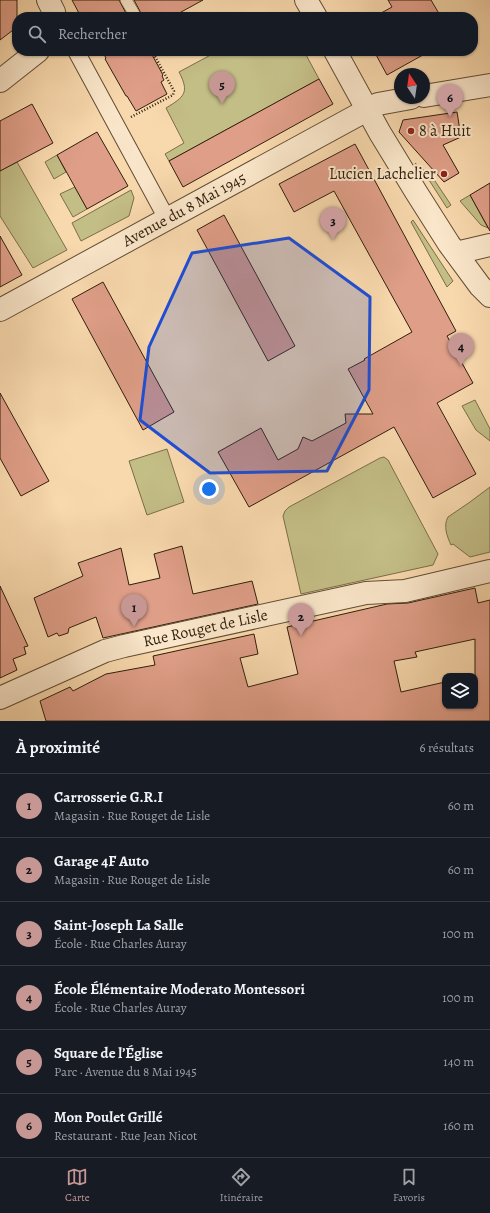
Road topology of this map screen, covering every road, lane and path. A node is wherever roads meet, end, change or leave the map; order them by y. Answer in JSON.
{"nodes":[{"id":1,"x":126,"y":0,"type":"edge"},
{"id":2,"x":306,"y":0,"type":"edge"},
{"id":3,"x":133,"y":12,"type":"edge"},
{"id":4,"x":313,"y":12,"type":"edge"},
{"id":5,"x":32,"y":56,"type":"edge"},
{"id":6,"x":79,"y":56,"type":"edge"},
{"id":7,"x":155,"y":56,"type":"edge"},
{"id":8,"x":338,"y":56,"type":"edge"},
{"id":9,"x":0,"y":81,"type":"edge"},
{"id":10,"x":490,"y":85,"type":"edge"},
{"id":11,"x":430,"y":95,"type":"edge"},
{"id":12,"x":394,"y":101,"type":"edge"},
{"id":13,"x":368,"y":110,"type":"junction"},
{"id":14,"x":116,"y":125,"type":"junction"},
{"id":15,"x":167,"y":219,"type":"junction"},
{"id":16,"x":490,"y":245,"type":"edge"},
{"id":17,"x":456,"y":253,"type":"junction"},
{"id":18,"x":490,"y":296,"type":"edge"},
{"id":19,"x":0,"y":310,"type":"edge"},
{"id":20,"x":490,"y":571,"type":"edge"},
{"id":21,"x":0,"y":698,"type":"edge"}],
"edges":[{"from":1,"to":3,"type":"lane"},
{"from":2,"to":4,"type":"street"},
{"from":5,"to":9,"type":"street"},
{"from":6,"to":14,"type":"street"},
{"from":7,"to":14,"type":"path"},
{"from":8,"to":13,"type":"street"},
{"from":10,"to":11,"type":"street"},
{"from":12,"to":13,"type":"street","name":"Avenue du 8 Mai 1945"},
{"from":13,"to":15,"type":"street","name":"Avenue du 8 Mai 1945"},
{"from":13,"to":17,"type":"street"},
{"from":14,"to":15,"type":"street"},
{"from":15,"to":19,"type":"street","name":"Avenue du 8 Mai 1945"},
{"from":16,"to":17,"type":"street"},
{"from":17,"to":18,"type":"street"},
{"from":20,"to":21,"type":"street","name":"Rue Rouget de Lisle"}]}
